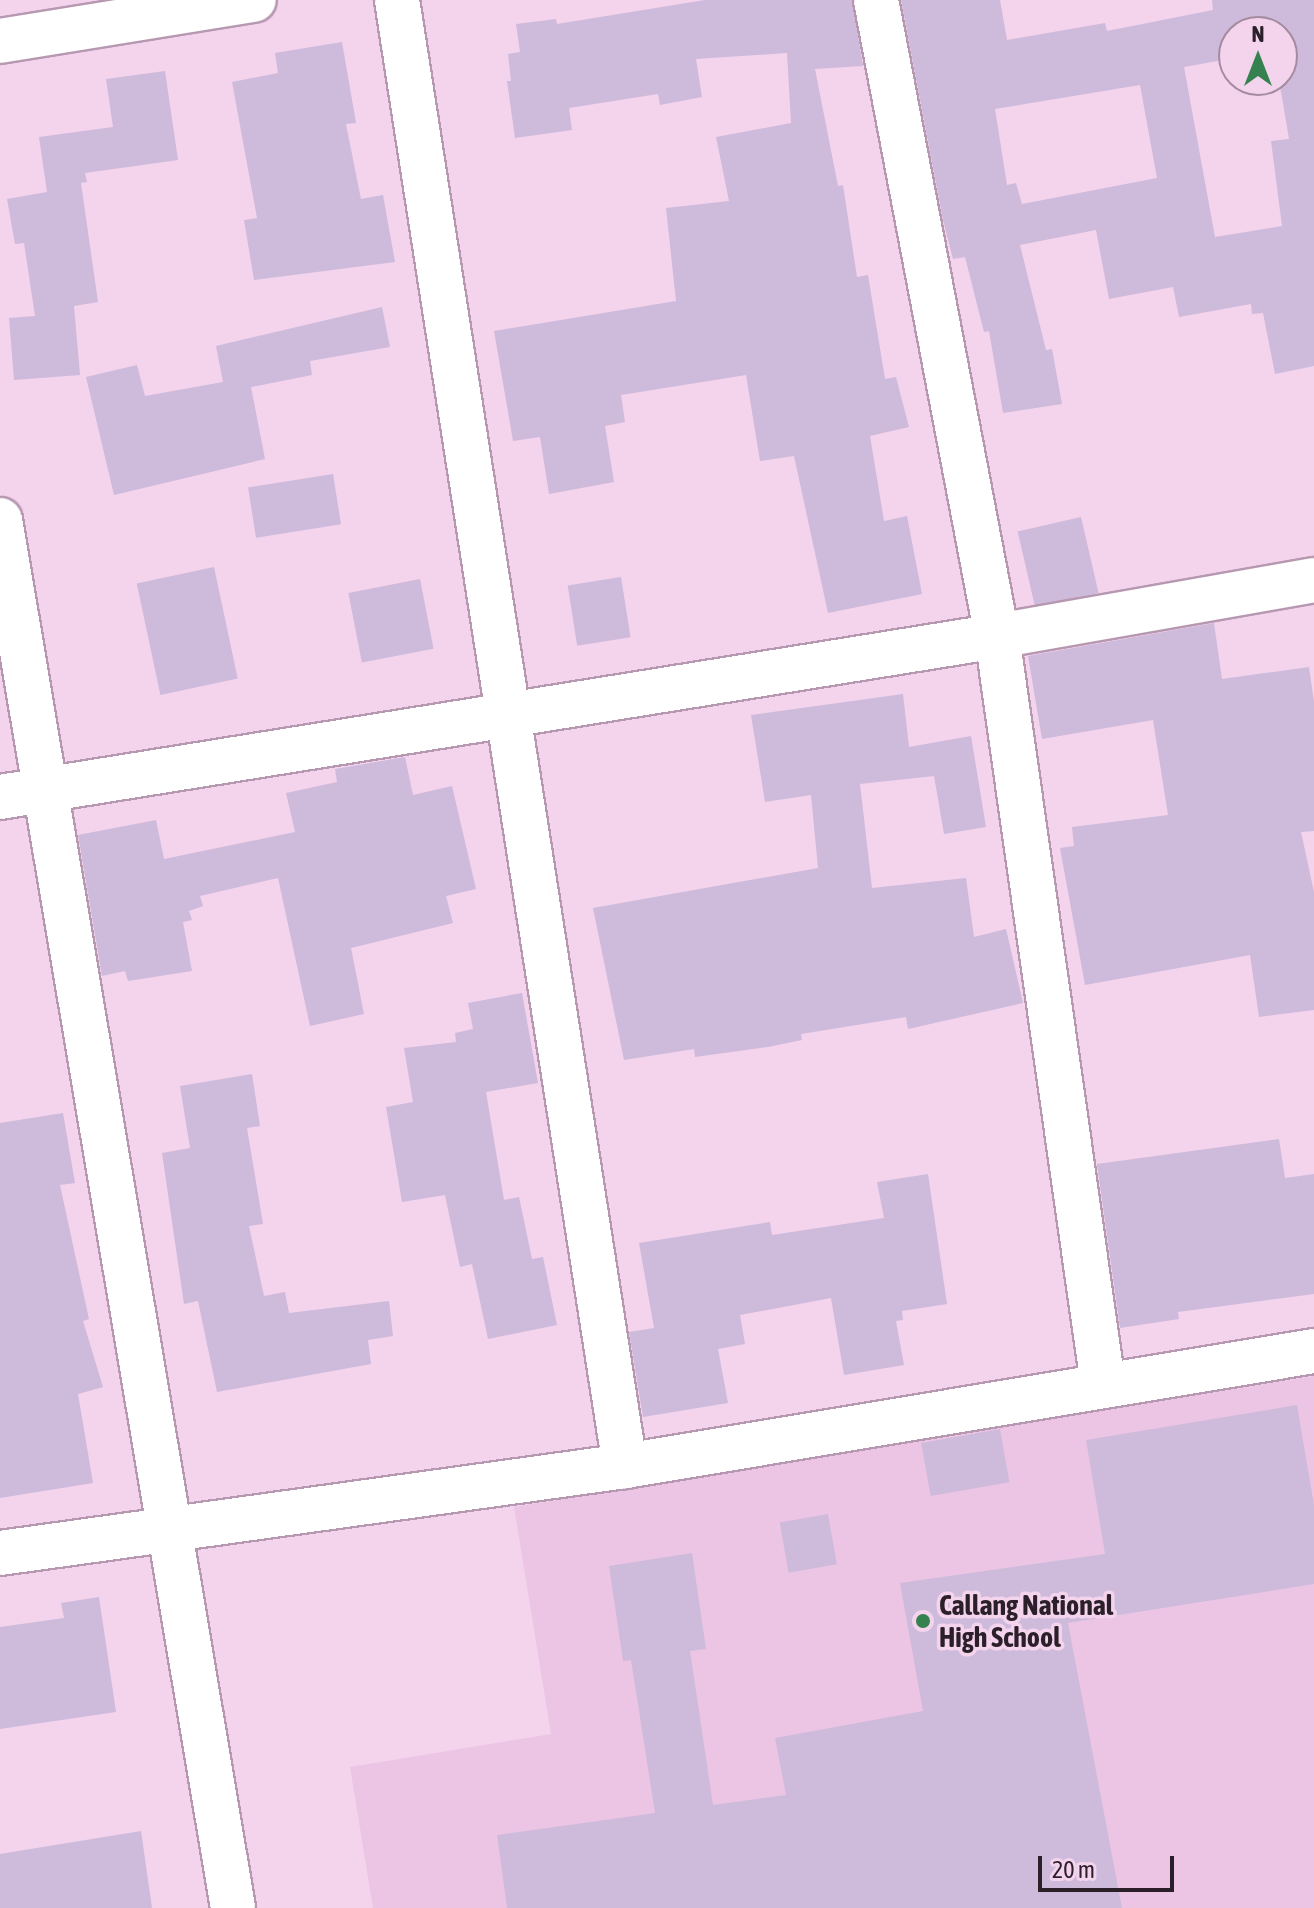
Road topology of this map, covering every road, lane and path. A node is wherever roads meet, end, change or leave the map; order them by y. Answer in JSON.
{"nodes":[{"id":1,"x":254,"y":0,"type":"edge"},
{"id":2,"x":397,"y":0,"type":"edge"},
{"id":3,"x":876,"y":0,"type":"edge"},
{"id":4,"x":0,"y":41,"type":"edge"},
{"id":5,"x":0,"y":520,"type":"edge"},
{"id":6,"x":1314,"y":580,"type":"edge"},
{"id":7,"x":997,"y":636,"type":"junction"},
{"id":8,"x":512,"y":715,"type":"junction"},
{"id":9,"x":49,"y":789,"type":"junction"},
{"id":10,"x":0,"y":797,"type":"edge"},
{"id":11,"x":1314,"y":1351,"type":"edge"},
{"id":12,"x":1103,"y":1385,"type":"junction"},
{"id":13,"x":625,"y":1466,"type":"junction"},
{"id":14,"x":169,"y":1527,"type":"junction"},
{"id":15,"x":0,"y":1553,"type":"edge"},
{"id":16,"x":233,"y":1908,"type":"edge"}],
"edges":[{"from":1,"to":4,"type":"street"},
{"from":2,"to":8,"type":"street"},
{"from":3,"to":7,"type":"street"},
{"from":5,"to":9,"type":"street"},
{"from":6,"to":7,"type":"street"},
{"from":7,"to":8,"type":"street"},
{"from":7,"to":12,"type":"street"},
{"from":8,"to":9,"type":"street"},
{"from":8,"to":13,"type":"street"},
{"from":9,"to":10,"type":"street"},
{"from":9,"to":14,"type":"street"},
{"from":11,"to":12,"type":"street"},
{"from":12,"to":13,"type":"street"},
{"from":13,"to":14,"type":"street"},
{"from":14,"to":15,"type":"street"},
{"from":14,"to":16,"type":"street"}]}
